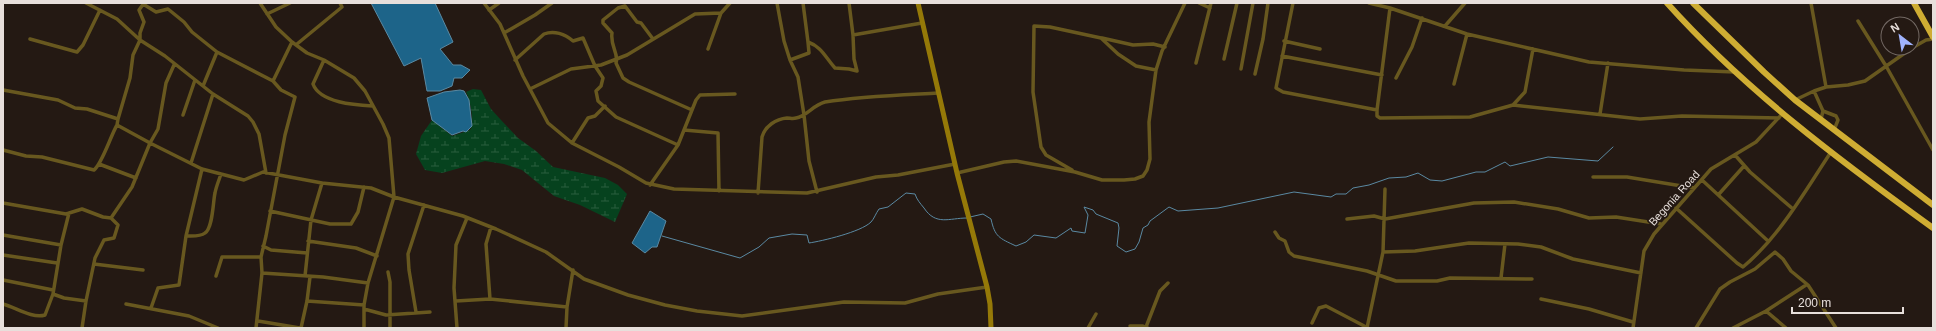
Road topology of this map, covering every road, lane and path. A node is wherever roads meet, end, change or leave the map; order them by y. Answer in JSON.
{"nodes":[{"id":1,"x":86,"y":3,"type":"edge"},
{"id":2,"x":260,"y":3,"type":"edge"},
{"id":3,"x":290,"y":3,"type":"edge"},
{"id":4,"x":340,"y":3,"type":"edge"},
{"id":5,"x":484,"y":3,"type":"edge"},
{"id":6,"x":499,"y":3,"type":"edge"},
{"id":7,"x":552,"y":3,"type":"edge"},
{"id":8,"x":730,"y":3,"type":"edge"},
{"id":9,"x":777,"y":3,"type":"edge"},
{"id":10,"x":803,"y":3,"type":"edge"},
{"id":11,"x":849,"y":3,"type":"edge"},
{"id":12,"x":918,"y":3,"type":"edge"},
{"id":13,"x":1185,"y":3,"type":"edge"},
{"id":14,"x":1199,"y":3,"type":"edge"},
{"id":15,"x":1211,"y":3,"type":"edge"},
{"id":16,"x":1237,"y":3,"type":"edge"},
{"id":17,"x":1253,"y":3,"type":"edge"},
{"id":18,"x":1268,"y":3,"type":"edge"},
{"id":19,"x":1293,"y":3,"type":"edge"},
{"id":20,"x":1368,"y":3,"type":"edge"},
{"id":21,"x":1465,"y":3,"type":"edge"},
{"id":22,"x":1667,"y":3,"type":"edge"},
{"id":23,"x":1693,"y":3,"type":"edge"},
{"id":24,"x":1811,"y":3,"type":"edge"},
{"id":25,"x":1914,"y":3,"type":"edge"},
{"id":26,"x":143,"y":4,"type":"edge"},
{"id":27,"x":1210,"y":8,"type":"junction"},
{"id":28,"x":1390,"y":8,"type":"junction"},
{"id":29,"x":100,"y":10,"type":"junction"},
{"id":30,"x":489,"y":10,"type":"junction"},
{"id":31,"x":721,"y":12,"type":"junction"},
{"id":32,"x":267,"y":14,"type":"junction"},
{"id":33,"x":1422,"y":18,"type":"junction"},
{"id":34,"x":1858,"y":21,"type":"dead end"},
{"id":35,"x":922,"y":23,"type":"junction"},
{"id":36,"x":1445,"y":26,"type":"junction"},
{"id":37,"x":504,"y":33,"type":"junction"},
{"id":38,"x":1467,"y":34,"type":"junction"},
{"id":39,"x":854,"y":35,"type":"junction"},
{"id":40,"x":30,"y":38,"type":"dead end"},
{"id":41,"x":1101,"y":38,"type":"junction"},
{"id":42,"x":1933,"y":38,"type":"edge"},
{"id":43,"x":653,"y":39,"type":"junction"},
{"id":44,"x":140,"y":40,"type":"junction"},
{"id":45,"x":1284,"y":41,"type":"junction"},
{"id":46,"x":292,"y":42,"type":"junction"},
{"id":47,"x":808,"y":42,"type":"junction"},
{"id":48,"x":1920,"y":43,"type":"edge"},
{"id":49,"x":297,"y":44,"type":"junction"},
{"id":50,"x":1165,"y":47,"type":"junction"},
{"id":51,"x":708,"y":49,"type":"dead end"},
{"id":52,"x":1320,"y":49,"type":"dead end"},
{"id":53,"x":1533,"y":49,"type":"junction"},
{"id":54,"x":217,"y":52,"type":"junction"},
{"id":55,"x":1282,"y":56,"type":"junction"},
{"id":56,"x":1900,"y":56,"type":"edge"},
{"id":57,"x":617,"y":58,"type":"junction"},
{"id":58,"x":1224,"y":59,"type":"dead end"},
{"id":59,"x":324,"y":60,"type":"junction"},
{"id":60,"x":515,"y":60,"type":"junction"},
{"id":61,"x":790,"y":60,"type":"junction"},
{"id":62,"x":1196,"y":63,"type":"dead end"},
{"id":63,"x":1608,"y":63,"type":"junction"},
{"id":64,"x":174,"y":65,"type":"junction"},
{"id":65,"x":595,"y":66,"type":"junction"},
{"id":66,"x":1886,"y":66,"type":"junction"},
{"id":67,"x":1241,"y":69,"type":"dead end"},
{"id":68,"x":1156,"y":70,"type":"junction"},
{"id":69,"x":1735,"y":72,"type":"junction"},
{"id":70,"x":1255,"y":74,"type":"dead end"},
{"id":71,"x":1382,"y":75,"type":"junction"},
{"id":72,"x":1396,"y":78,"type":"dead end"},
{"id":73,"x":195,"y":80,"type":"junction"},
{"id":74,"x":272,"y":81,"type":"junction"},
{"id":75,"x":1454,"y":84,"type":"dead end"},
{"id":76,"x":203,"y":86,"type":"junction"},
{"id":77,"x":1826,"y":87,"type":"junction"},
{"id":78,"x":530,"y":89,"type":"junction"},
{"id":79,"x":3,"y":90,"type":"edge"},
{"id":80,"x":1814,"y":90,"type":"junction"},
{"id":81,"x":938,"y":93,"type":"junction"},
{"id":82,"x":213,"y":94,"type":"junction"},
{"id":83,"x":735,"y":94,"type":"dead end"},
{"id":84,"x":1795,"y":100,"type":"junction"},
{"id":85,"x":1513,"y":105,"type":"junction"},
{"id":86,"x":373,"y":106,"type":"junction"},
{"id":87,"x":605,"y":106,"type":"junction"},
{"id":88,"x":692,"y":110,"type":"junction"},
{"id":89,"x":1377,"y":110,"type":"junction"},
{"id":90,"x":1823,"y":111,"type":"junction"},
{"id":91,"x":1600,"y":114,"type":"junction"},
{"id":92,"x":183,"y":115,"type":"dead end"},
{"id":93,"x":804,"y":115,"type":"junction"},
{"id":94,"x":1781,"y":115,"type":"junction"},
{"id":95,"x":118,"y":119,"type":"junction"},
{"id":96,"x":1821,"y":119,"type":"junction"},
{"id":97,"x":117,"y":125,"type":"junction"},
{"id":98,"x":684,"y":130,"type":"junction"},
{"id":99,"x":1834,"y":130,"type":"junction"},
{"id":100,"x":150,"y":143,"type":"junction"},
{"id":101,"x":572,"y":143,"type":"junction"},
{"id":102,"x":678,"y":145,"type":"junction"},
{"id":103,"x":3,"y":150,"type":"edge"},
{"id":104,"x":1933,"y":150,"type":"edge"},
{"id":105,"x":1831,"y":152,"type":"junction"},
{"id":106,"x":1735,"y":154,"type":"junction"},
{"id":107,"x":191,"y":163,"type":"junction"},
{"id":108,"x":100,"y":164,"type":"junction"},
{"id":109,"x":955,"y":164,"type":"junction"},
{"id":110,"x":1744,"y":166,"type":"junction"},
{"id":111,"x":202,"y":169,"type":"junction"},
{"id":112,"x":1075,"y":172,"type":"junction"},
{"id":113,"x":266,"y":173,"type":"junction"},
{"id":114,"x":957,"y":173,"type":"junction"},
{"id":115,"x":221,"y":174,"type":"junction"},
{"id":116,"x":279,"y":174,"type":"junction"},
{"id":117,"x":1593,"y":177,"type":"dead end"},
{"id":118,"x":136,"y":178,"type":"junction"},
{"id":119,"x":1702,"y":180,"type":"junction"},
{"id":120,"x":322,"y":183,"type":"junction"},
{"id":121,"x":650,"y":185,"type":"junction"},
{"id":122,"x":364,"y":187,"type":"junction"},
{"id":123,"x":1694,"y":188,"type":"junction"},
{"id":124,"x":1385,"y":190,"type":"dead end"},
{"id":125,"x":719,"y":191,"type":"junction"},
{"id":126,"x":818,"y":192,"type":"junction"},
{"id":127,"x":758,"y":193,"type":"junction"},
{"id":128,"x":1718,"y":194,"type":"junction"},
{"id":129,"x":394,"y":197,"type":"junction"},
{"id":130,"x":3,"y":203,"type":"edge"},
{"id":131,"x":424,"y":205,"type":"junction"},
{"id":132,"x":1933,"y":205,"type":"edge"},
{"id":133,"x":1676,"y":208,"type":"junction"},
{"id":134,"x":1793,"y":209,"type":"junction"},
{"id":135,"x":270,"y":211,"type":"junction"},
{"id":136,"x":69,"y":214,"type":"junction"},
{"id":137,"x":111,"y":218,"type":"junction"},
{"id":138,"x":467,"y":218,"type":"junction"},
{"id":139,"x":1384,"y":219,"type":"junction"},
{"id":140,"x":311,"y":220,"type":"junction"},
{"id":141,"x":1347,"y":220,"type":"dead end"},
{"id":142,"x":1661,"y":224,"type":"junction"},
{"id":143,"x":490,"y":227,"type":"junction"},
{"id":144,"x":1933,"y":228,"type":"edge"},
{"id":145,"x":1275,"y":232,"type":"dead end"},
{"id":146,"x":3,"y":235,"type":"edge"},
{"id":147,"x":186,"y":236,"type":"junction"},
{"id":148,"x":308,"y":241,"type":"junction"},
{"id":149,"x":1768,"y":241,"type":"junction"},
{"id":150,"x":1505,"y":244,"type":"junction"},
{"id":151,"x":61,"y":245,"type":"junction"},
{"id":152,"x":263,"y":246,"type":"junction"},
{"id":153,"x":1383,"y":252,"type":"junction"},
{"id":154,"x":307,"y":253,"type":"junction"},
{"id":155,"x":3,"y":255,"type":"edge"},
{"id":156,"x":377,"y":256,"type":"junction"},
{"id":157,"x":261,"y":257,"type":"junction"},
{"id":158,"x":57,"y":264,"type":"junction"},
{"id":159,"x":94,"y":264,"type":"junction"},
{"id":160,"x":143,"y":270,"type":"dead end"},
{"id":161,"x":573,"y":270,"type":"junction"},
{"id":162,"x":388,"y":272,"type":"dead end"},
{"id":163,"x":262,"y":273,"type":"junction"},
{"id":164,"x":1641,"y":273,"type":"junction"},
{"id":165,"x":1377,"y":274,"type":"junction"},
{"id":166,"x":216,"y":276,"type":"dead end"},
{"id":167,"x":305,"y":276,"type":"junction"},
{"id":168,"x":310,"y":277,"type":"junction"},
{"id":169,"x":1500,"y":278,"type":"junction"},
{"id":170,"x":1532,"y":279,"type":"dead end"},
{"id":171,"x":3,"y":280,"type":"edge"},
{"id":172,"x":368,"y":283,"type":"junction"},
{"id":173,"x":1168,"y":283,"type":"dead end"},
{"id":174,"x":1806,"y":285,"type":"junction"},
{"id":175,"x":987,"y":287,"type":"junction"},
{"id":176,"x":53,"y":292,"type":"junction"},
{"id":177,"x":490,"y":299,"type":"junction"},
{"id":178,"x":1541,"y":299,"type":"dead end"},
{"id":179,"x":86,"y":301,"type":"junction"},
{"id":180,"x":307,"y":301,"type":"junction"},
{"id":181,"x":456,"y":301,"type":"junction"},
{"id":182,"x":3,"y":304,"type":"edge"},
{"id":183,"x":126,"y":304,"type":"dead end"},
{"id":184,"x":364,"y":307,"type":"junction"},
{"id":185,"x":566,"y":307,"type":"junction"},
{"id":186,"x":151,"y":308,"type":"junction"},
{"id":187,"x":1766,"y":311,"type":"junction"},
{"id":188,"x":416,"y":312,"type":"junction"},
{"id":189,"x":430,"y":312,"type":"dead end"},
{"id":190,"x":391,"y":314,"type":"junction"},
{"id":191,"x":1096,"y":314,"type":"dead end"},
{"id":192,"x":258,"y":321,"type":"junction"},
{"id":193,"x":1633,"y":322,"type":"junction"},
{"id":194,"x":1312,"y":323,"type":"dead end"},
{"id":195,"x":1130,"y":326,"type":"dead end"},
{"id":196,"x":1147,"y":327,"type":"edge"},
{"id":197,"x":82,"y":328,"type":"edge"},
{"id":198,"x":218,"y":328,"type":"edge"},
{"id":199,"x":256,"y":328,"type":"edge"},
{"id":200,"x":300,"y":328,"type":"edge"},
{"id":201,"x":364,"y":328,"type":"edge"},
{"id":202,"x":390,"y":328,"type":"edge"},
{"id":203,"x":457,"y":328,"type":"edge"},
{"id":204,"x":566,"y":328,"type":"edge"},
{"id":205,"x":991,"y":328,"type":"edge"},
{"id":206,"x":1088,"y":328,"type":"edge"},
{"id":207,"x":1367,"y":328,"type":"edge"},
{"id":208,"x":1633,"y":328,"type":"edge"},
{"id":209,"x":1696,"y":328,"type":"edge"},
{"id":210,"x":1733,"y":328,"type":"edge"},
{"id":211,"x":1786,"y":328,"type":"edge"},
{"id":212,"x":1836,"y":328,"type":"edge"}],
"edges":[{"from":1,"to":29,"type":"street"},
{"from":2,"to":32,"type":"street"},
{"from":3,"to":32,"type":"street"},
{"from":4,"to":49,"type":"street"},
{"from":5,"to":30,"type":"street"},
{"from":6,"to":30,"type":"street"},
{"from":7,"to":37,"type":"street"},
{"from":8,"to":31,"type":"street"},
{"from":9,"to":61,"type":"street"},
{"from":10,"to":47,"type":"street"},
{"from":11,"to":39,"type":"street"},
{"from":12,"to":35,"type":"main road"},
{"from":13,"to":50,"type":"street"},
{"from":14,"to":27,"type":"street"},
{"from":15,"to":27,"type":"street"},
{"from":16,"to":58,"type":"street"},
{"from":17,"to":67,"type":"street"},
{"from":18,"to":70,"type":"street"},
{"from":19,"to":45,"type":"street"},
{"from":20,"to":28,"type":"street"},
{"from":21,"to":36,"type":"street"},
{"from":22,"to":69,"type":"highway"},
{"from":23,"to":84,"type":"highway"},
{"from":24,"to":77,"type":"street"},
{"from":25,"to":42,"type":"highway"},
{"from":26,"to":44,"type":"street"},
{"from":26,"to":54,"type":"street"},
{"from":27,"to":62,"type":"street"},
{"from":28,"to":33,"type":"street"},
{"from":28,"to":71,"type":"street"},
{"from":29,"to":40,"type":"street"},
{"from":29,"to":44,"type":"street"},
{"from":30,"to":37,"type":"street"},
{"from":31,"to":43,"type":"street"},
{"from":31,"to":51,"type":"street"},
{"from":32,"to":46,"type":"street"},
{"from":33,"to":36,"type":"street"},
{"from":33,"to":72,"type":"street"},
{"from":34,"to":66,"type":"street"},
{"from":35,"to":39,"type":"street"},
{"from":35,"to":81,"type":"main road"},
{"from":36,"to":38,"type":"street"},
{"from":37,"to":60,"type":"street"},
{"from":38,"to":53,"type":"street"},
{"from":38,"to":75,"type":"street"},
{"from":39,"to":47,"type":"street"},
{"from":41,"to":50,"type":"street"},
{"from":41,"to":68,"type":"street"},
{"from":41,"to":112,"type":"street"},
{"from":42,"to":48,"type":"street"},
{"from":43,"to":57,"type":"street"},
{"from":43,"to":57,"type":"street"},
{"from":44,"to":64,"type":"street"},
{"from":44,"to":95,"type":"street"},
{"from":45,"to":52,"type":"street"},
{"from":45,"to":55,"type":"street"},
{"from":46,"to":49,"type":"street"},
{"from":46,"to":74,"type":"street"},
{"from":47,"to":61,"type":"street"},
{"from":49,"to":59,"type":"street"},
{"from":50,"to":68,"type":"street"},
{"from":53,"to":63,"type":"street"},
{"from":53,"to":85,"type":"street"},
{"from":54,"to":74,"type":"street"},
{"from":54,"to":76,"type":"street"},
{"from":55,"to":71,"type":"street"},
{"from":55,"to":89,"type":"street"},
{"from":56,"to":66,"type":"street"},
{"from":57,"to":65,"type":"street"},
{"from":57,"to":88,"type":"street"},
{"from":59,"to":86,"type":"street"},
{"from":59,"to":86,"type":"street"},
{"from":60,"to":65,"type":"street"},
{"from":60,"to":78,"type":"street"},
{"from":61,"to":93,"type":"street"},
{"from":63,"to":69,"type":"street"},
{"from":63,"to":91,"type":"street"},
{"from":64,"to":73,"type":"street"},
{"from":64,"to":100,"type":"street"},
{"from":65,"to":78,"type":"street"},
{"from":65,"to":87,"type":"street"},
{"from":66,"to":77,"type":"street"},
{"from":66,"to":104,"type":"street"},
{"from":68,"to":112,"type":"street"},
{"from":69,"to":94,"type":"highway"},
{"from":71,"to":89,"type":"street"},
{"from":73,"to":76,"type":"street"},
{"from":73,"to":92,"type":"street"},
{"from":74,"to":116,"type":"street"},
{"from":76,"to":82,"type":"street"},
{"from":77,"to":80,"type":"street"},
{"from":78,"to":101,"type":"street"},
{"from":79,"to":95,"type":"street"},
{"from":80,"to":84,"type":"street"},
{"from":80,"to":90,"type":"street"},
{"from":81,"to":93,"type":"street"},
{"from":81,"to":109,"type":"main road"},
{"from":82,"to":107,"type":"street"},
{"from":82,"to":113,"type":"street"},
{"from":83,"to":88,"type":"street"},
{"from":84,"to":96,"type":"highway"},
{"from":85,"to":89,"type":"street"},
{"from":85,"to":91,"type":"street"},
{"from":86,"to":129,"type":"street"},
{"from":87,"to":101,"type":"street"},
{"from":87,"to":102,"type":"street"},
{"from":88,"to":98,"type":"street"},
{"from":90,"to":96,"type":"street"},
{"from":90,"to":99,"type":"street"},
{"from":91,"to":94,"type":"street"},
{"from":93,"to":126,"type":"street"},
{"from":93,"to":127,"type":"street"},
{"from":94,"to":105,"type":"highway"},
{"from":94,"to":106,"type":"street","name":"Begonia Road"},
{"from":95,"to":97,"type":"street"},
{"from":96,"to":99,"type":"highway"},
{"from":97,"to":100,"type":"street"},
{"from":97,"to":108,"type":"street"},
{"from":98,"to":102,"type":"street"},
{"from":98,"to":125,"type":"street"},
{"from":99,"to":132,"type":"highway"},
{"from":100,"to":107,"type":"street"},
{"from":100,"to":118,"type":"street"},
{"from":101,"to":121,"type":"street"},
{"from":102,"to":121,"type":"street"},
{"from":103,"to":108,"type":"street"},
{"from":105,"to":134,"type":"street"},
{"from":105,"to":144,"type":"highway"},
{"from":106,"to":110,"type":"street"},
{"from":106,"to":119,"type":"street","name":"Begonia Road"},
{"from":107,"to":111,"type":"street"},
{"from":108,"to":118,"type":"street"},
{"from":109,"to":114,"type":"main road"},
{"from":109,"to":126,"type":"street"},
{"from":110,"to":128,"type":"street"},
{"from":110,"to":134,"type":"street"},
{"from":111,"to":115,"type":"street"},
{"from":111,"to":147,"type":"street"},
{"from":112,"to":114,"type":"street"},
{"from":113,"to":115,"type":"street"},
{"from":113,"to":116,"type":"street"},
{"from":114,"to":175,"type":"main road"},
{"from":115,"to":147,"type":"street"},
{"from":116,"to":120,"type":"street"},
{"from":116,"to":135,"type":"street"},
{"from":117,"to":123,"type":"street"},
{"from":118,"to":137,"type":"street"},
{"from":119,"to":123,"type":"street","name":"Begonia Road"},
{"from":119,"to":128,"type":"street"},
{"from":120,"to":122,"type":"street"},
{"from":120,"to":140,"type":"street"},
{"from":121,"to":125,"type":"street"},
{"from":122,"to":129,"type":"street"},
{"from":122,"to":140,"type":"street"},
{"from":123,"to":133,"type":"street","name":"Begonia Road"},
{"from":124,"to":139,"type":"street"},
{"from":125,"to":127,"type":"street"},
{"from":126,"to":127,"type":"street"},
{"from":128,"to":149,"type":"street"},
{"from":129,"to":131,"type":"street"},
{"from":129,"to":156,"type":"street"},
{"from":130,"to":136,"type":"street"},
{"from":131,"to":138,"type":"street"},
{"from":131,"to":188,"type":"street"},
{"from":133,"to":142,"type":"street","name":"Begonia Road"},
{"from":133,"to":149,"type":"street"},
{"from":134,"to":149,"type":"street"},
{"from":135,"to":140,"type":"street"},
{"from":135,"to":152,"type":"street"},
{"from":136,"to":137,"type":"street"},
{"from":136,"to":151,"type":"street"},
{"from":137,"to":159,"type":"street"},
{"from":138,"to":143,"type":"street"},
{"from":138,"to":181,"type":"street"},
{"from":139,"to":141,"type":"street"},
{"from":139,"to":142,"type":"street"},
{"from":139,"to":153,"type":"street"},
{"from":140,"to":148,"type":"street"},
{"from":142,"to":164,"type":"street","name":"Begonia Road"},
{"from":143,"to":161,"type":"street"},
{"from":143,"to":177,"type":"street"},
{"from":145,"to":165,"type":"street"},
{"from":146,"to":151,"type":"street"},
{"from":147,"to":186,"type":"street"},
{"from":148,"to":154,"type":"street"},
{"from":148,"to":156,"type":"street"},
{"from":150,"to":153,"type":"street"},
{"from":150,"to":164,"type":"street"},
{"from":150,"to":169,"type":"street"},
{"from":151,"to":158,"type":"street"},
{"from":152,"to":154,"type":"street"},
{"from":152,"to":157,"type":"street"},
{"from":153,"to":165,"type":"street"},
{"from":154,"to":167,"type":"street"},
{"from":155,"to":158,"type":"street"},
{"from":156,"to":172,"type":"street"},
{"from":157,"to":163,"type":"street"},
{"from":157,"to":166,"type":"street"},
{"from":158,"to":176,"type":"street"},
{"from":159,"to":160,"type":"street"},
{"from":159,"to":179,"type":"street"},
{"from":161,"to":175,"type":"street"},
{"from":161,"to":185,"type":"street"},
{"from":162,"to":190,"type":"street"},
{"from":163,"to":167,"type":"street"},
{"from":163,"to":192,"type":"street"},
{"from":164,"to":193,"type":"street","name":"Begonia Road"},
{"from":165,"to":169,"type":"street"},
{"from":165,"to":207,"type":"street"},
{"from":167,"to":168,"type":"street"},
{"from":168,"to":172,"type":"street"},
{"from":168,"to":180,"type":"street"},
{"from":169,"to":170,"type":"street"},
{"from":171,"to":176,"type":"street"},
{"from":172,"to":184,"type":"street"},
{"from":173,"to":196,"type":"street"},
{"from":174,"to":187,"type":"street"},
{"from":174,"to":209,"type":"street"},
{"from":174,"to":212,"type":"street"},
{"from":175,"to":205,"type":"main road"},
{"from":176,"to":179,"type":"street"},
{"from":176,"to":182,"type":"street"},
{"from":177,"to":181,"type":"street"},
{"from":177,"to":185,"type":"street"},
{"from":178,"to":193,"type":"street"},
{"from":179,"to":197,"type":"street"},
{"from":180,"to":184,"type":"street"},
{"from":180,"to":200,"type":"street"},
{"from":181,"to":203,"type":"street"},
{"from":183,"to":186,"type":"street"},
{"from":184,"to":190,"type":"street"},
{"from":184,"to":201,"type":"street"},
{"from":185,"to":204,"type":"street"},
{"from":186,"to":198,"type":"street"},
{"from":187,"to":210,"type":"street"},
{"from":187,"to":211,"type":"street"},
{"from":188,"to":189,"type":"street"},
{"from":188,"to":190,"type":"street"},
{"from":190,"to":202,"type":"street"},
{"from":191,"to":206,"type":"street"},
{"from":192,"to":199,"type":"street"},
{"from":192,"to":200,"type":"street"},
{"from":193,"to":208,"type":"street","name":"Begonia Road"},
{"from":194,"to":207,"type":"street"},
{"from":195,"to":196,"type":"street"}]}
